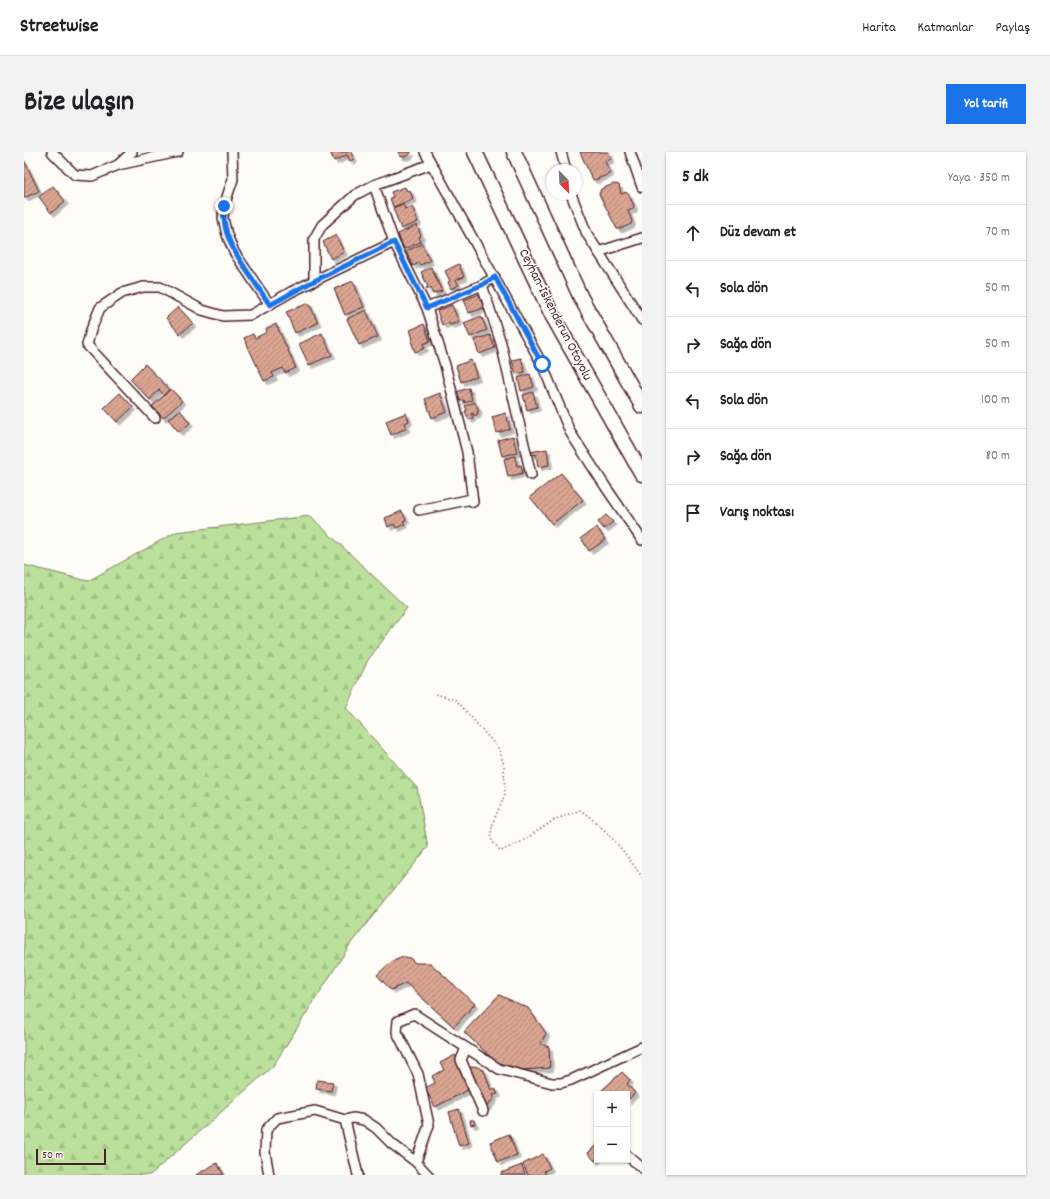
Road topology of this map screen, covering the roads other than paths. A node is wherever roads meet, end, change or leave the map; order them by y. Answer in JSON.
{"nodes":[{"id":1,"x":52,"y":152,"type":"edge"},
{"id":2,"x":132,"y":152,"type":"edge"},
{"id":3,"x":178,"y":152,"type":"edge"},
{"id":4,"x":232,"y":152,"type":"edge"},
{"id":5,"x":425,"y":152,"type":"edge"},
{"id":6,"x":475,"y":152,"type":"edge"},
{"id":7,"x":514,"y":152,"type":"edge"},
{"id":8,"x":561,"y":152,"type":"edge"},
{"id":9,"x":630,"y":152,"type":"edge"},
{"id":10,"x":431,"y":164,"type":"junction"},
{"id":11,"x":564,"y":164,"type":"edge"},
{"id":12,"x":118,"y":165,"type":"junction"},
{"id":13,"x":374,"y":185,"type":"junction"},
{"id":14,"x":642,"y":187,"type":"edge"},
{"id":15,"x":574,"y":200,"type":"edge"},
{"id":16,"x":642,"y":238,"type":"edge"},
{"id":17,"x":394,"y":242,"type":"junction"},
{"id":18,"x":598,"y":252,"type":"junction"},
{"id":19,"x":495,"y":277,"type":"junction"},
{"id":20,"x":314,"y":280,"type":"junction"},
{"id":21,"x":482,"y":285,"type":"junction"},
{"id":22,"x":270,"y":305,"type":"junction"},
{"id":23,"x":427,"y":308,"type":"junction"},
{"id":24,"x":642,"y":320,"type":"edge"},
{"id":25,"x":642,"y":406,"type":"edge"},
{"id":26,"x":155,"y":418,"type":"dead end"},
{"id":27,"x":642,"y":474,"type":"edge"},
{"id":28,"x":531,"y":475,"type":"dead end"},
{"id":29,"x":420,"y":510,"type":"dead end"},
{"id":30,"x":642,"y":540,"type":"edge"},
{"id":31,"x":642,"y":1047,"type":"edge"},
{"id":32,"x":466,"y":1048,"type":"junction"},
{"id":33,"x":483,"y":1111,"type":"dead end"},
{"id":34,"x":346,"y":1120,"type":"junction"},
{"id":35,"x":630,"y":1158,"type":"edge"},
{"id":36,"x":416,"y":1162,"type":"junction"},
{"id":37,"x":642,"y":1168,"type":"edge"},
{"id":38,"x":269,"y":1175,"type":"edge"},
{"id":39,"x":358,"y":1175,"type":"edge"},
{"id":40,"x":428,"y":1175,"type":"edge"}],
"edges":[{"from":1,"to":12,"type":"street"},
{"from":2,"to":12,"type":"street"},
{"from":3,"to":12,"type":"street"},
{"from":4,"to":22,"type":"street"},
{"from":5,"to":10,"type":"street"},
{"from":6,"to":27,"type":"highway","name":"Ceyhan-İskenderun Otoyolu"},
{"from":7,"to":25,"type":"highway"},
{"from":8,"to":11,"type":"street"},
{"from":9,"to":14,"type":"street"},
{"from":10,"to":13,"type":"street"},
{"from":10,"to":19,"type":"street"},
{"from":13,"to":17,"type":"street"},
{"from":13,"to":20,"type":"street"},
{"from":15,"to":18,"type":"street"},
{"from":16,"to":18,"type":"street"},
{"from":17,"to":20,"type":"street"},
{"from":17,"to":23,"type":"street"},
{"from":18,"to":24,"type":"street"},
{"from":19,"to":21,"type":"street"},
{"from":19,"to":30,"type":"street"},
{"from":20,"to":22,"type":"street"},
{"from":21,"to":23,"type":"street"},
{"from":21,"to":28,"type":"street"},
{"from":22,"to":26,"type":"street"},
{"from":23,"to":29,"type":"street"},
{"from":31,"to":32,"type":"street"},
{"from":32,"to":33,"type":"street"},
{"from":32,"to":36,"type":"street"},
{"from":34,"to":36,"type":"street"},
{"from":34,"to":38,"type":"street"},
{"from":34,"to":39,"type":"street"},
{"from":35,"to":37,"type":"street"},
{"from":36,"to":40,"type":"street"}]}
